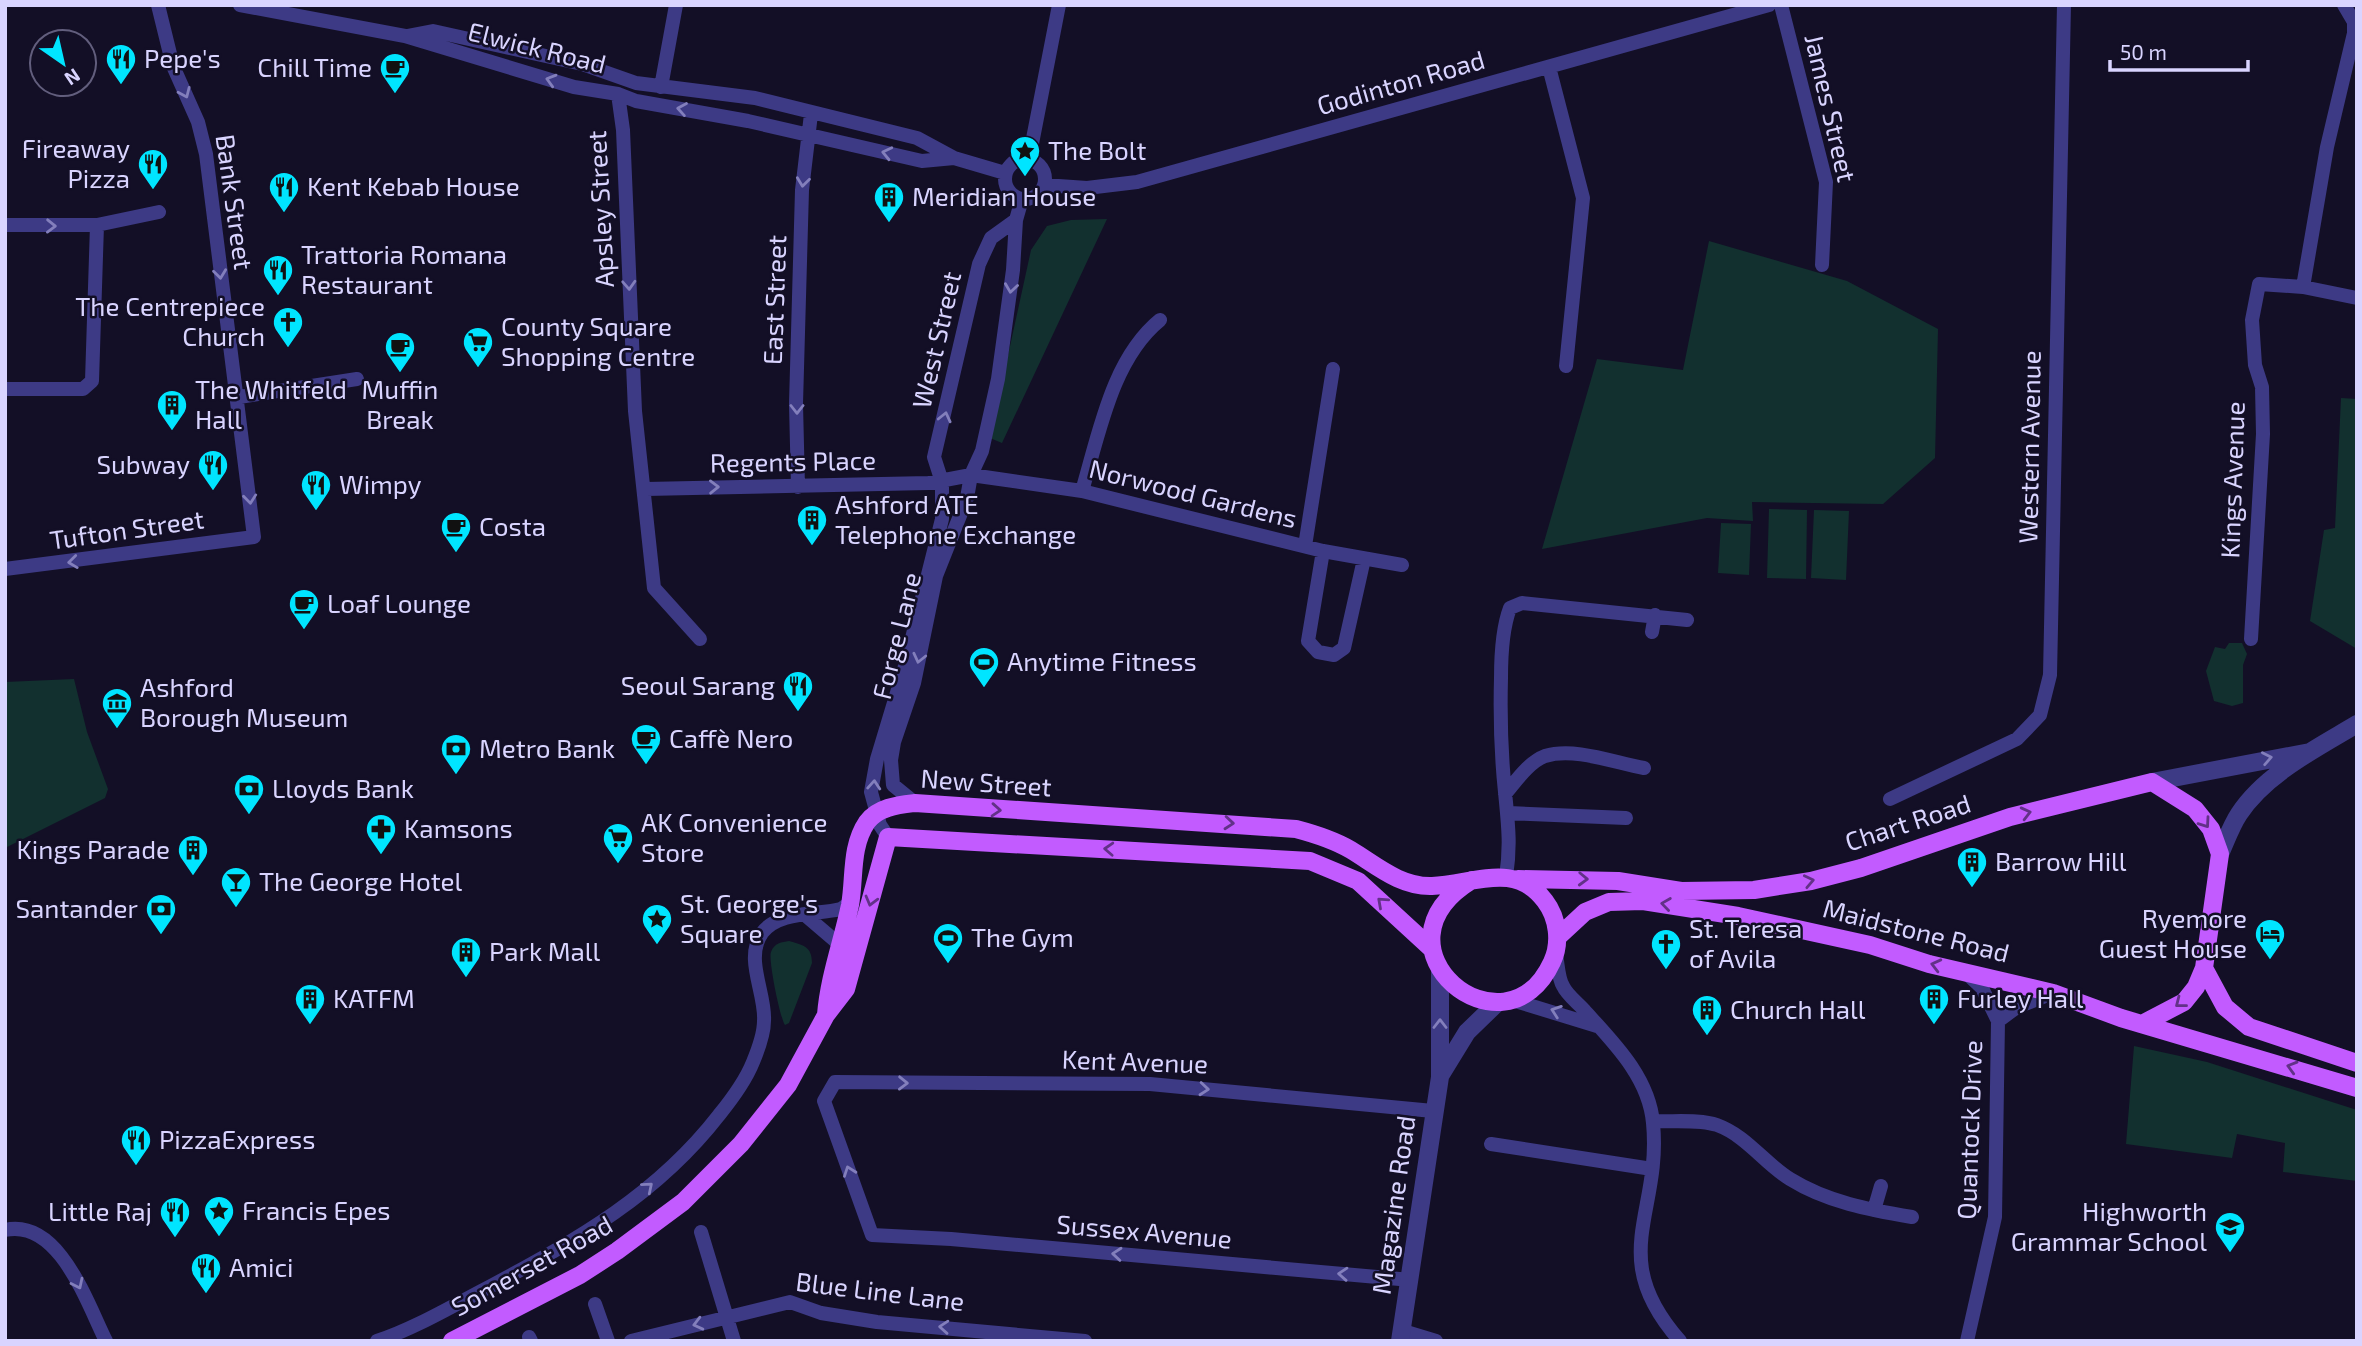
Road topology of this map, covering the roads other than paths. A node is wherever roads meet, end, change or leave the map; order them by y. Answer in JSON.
{"nodes":[{"id":1,"x":158,"y":5,"type":"edge"},
{"id":2,"x":240,"y":5,"type":"edge"},
{"id":3,"x":676,"y":5,"type":"edge"},
{"id":4,"x":1059,"y":5,"type":"edge"},
{"id":5,"x":1769,"y":5,"type":"edge"},
{"id":6,"x":1781,"y":5,"type":"edge"},
{"id":7,"x":2064,"y":5,"type":"edge"},
{"id":8,"x":2346,"y":6,"type":"edge"},
{"id":9,"x":405,"y":36,"type":"junction"},
{"id":10,"x":1549,"y":67,"type":"junction"},
{"id":11,"x":636,"y":83,"type":"junction"},
{"id":12,"x":661,"y":87,"type":"junction"},
{"id":13,"x":618,"y":93,"type":"junction"},
{"id":14,"x":811,"y":114,"type":"junction"},
{"id":15,"x":810,"y":135,"type":"junction"},
{"id":16,"x":954,"y":159,"type":"junction"},
{"id":17,"x":1029,"y":159,"type":"junction"},
{"id":18,"x":1005,"y":173,"type":"junction"},
{"id":19,"x":1044,"y":185,"type":"junction"},
{"id":20,"x":1022,"y":199,"type":"junction"},
{"id":21,"x":159,"y":212,"type":"dead end"},
{"id":22,"x":1016,"y":220,"type":"junction"},
{"id":23,"x":5,"y":225,"type":"edge"},
{"id":24,"x":97,"y":225,"type":"junction"},
{"id":25,"x":1822,"y":265,"type":"dead end"},
{"id":26,"x":2303,"y":287,"type":"junction"},
{"id":27,"x":2357,"y":298,"type":"edge"},
{"id":28,"x":1160,"y":320,"type":"dead end"},
{"id":29,"x":1566,"y":366,"type":"dead end"},
{"id":30,"x":1333,"y":369,"type":"dead end"},
{"id":31,"x":357,"y":379,"type":"dead end"},
{"id":32,"x":5,"y":388,"type":"edge"},
{"id":33,"x":239,"y":397,"type":"junction"},
{"id":34,"x":971,"y":475,"type":"junction"},
{"id":35,"x":942,"y":482,"type":"junction"},
{"id":36,"x":798,"y":487,"type":"junction"},
{"id":37,"x":646,"y":489,"type":"junction"},
{"id":38,"x":1082,"y":491,"type":"junction"},
{"id":39,"x":254,"y":537,"type":"joint"},
{"id":40,"x":1305,"y":546,"type":"junction"},
{"id":41,"x":1323,"y":551,"type":"junction"},
{"id":42,"x":1364,"y":559,"type":"junction"},
{"id":43,"x":1402,"y":565,"type":"dead end"},
{"id":44,"x":5,"y":569,"type":"edge"},
{"id":45,"x":1655,"y":615,"type":"junction"},
{"id":46,"x":1687,"y":620,"type":"dead end"},
{"id":47,"x":1652,"y":632,"type":"dead end"},
{"id":48,"x":700,"y":639,"type":"dead end"},
{"id":49,"x":2251,"y":639,"type":"dead end"},
{"id":50,"x":2357,"y":723,"type":"edge"},
{"id":51,"x":2312,"y":751,"type":"junction"},
{"id":52,"x":1644,"y":768,"type":"dead end"},
{"id":53,"x":2152,"y":782,"type":"junction"},
{"id":54,"x":1505,"y":794,"type":"junction"},
{"id":55,"x":1890,"y":799,"type":"dead end"},
{"id":56,"x":915,"y":803,"type":"junction"},
{"id":57,"x":877,"y":812,"type":"junction"},
{"id":58,"x":1510,"y":813,"type":"junction"},
{"id":59,"x":1626,"y":818,"type":"dead end"},
{"id":60,"x":888,"y":836,"type":"junction"},
{"id":61,"x":2220,"y":854,"type":"junction"},
{"id":62,"x":1510,"y":878,"type":"junction"},
{"id":63,"x":1472,"y":880,"type":"junction"},
{"id":64,"x":850,"y":902,"type":"junction"},
{"id":65,"x":805,"y":915,"type":"junction"},
{"id":66,"x":840,"y":944,"type":"junction"},
{"id":67,"x":1557,"y":946,"type":"junction"},
{"id":68,"x":1432,"y":949,"type":"junction"},
{"id":69,"x":853,"y":966,"type":"junction"},
{"id":70,"x":2204,"y":968,"type":"junction"},
{"id":71,"x":1440,"y":971,"type":"junction"},
{"id":72,"x":1965,"y":972,"type":"junction"},
{"id":73,"x":2053,"y":993,"type":"junction"},
{"id":74,"x":1505,"y":1001,"type":"junction"},
{"id":75,"x":826,"y":1015,"type":"junction"},
{"id":76,"x":1998,"y":1021,"type":"junction"},
{"id":77,"x":2142,"y":1024,"type":"junction"},
{"id":78,"x":1599,"y":1027,"type":"junction"},
{"id":79,"x":2357,"y":1063,"type":"edge"},
{"id":80,"x":1440,"y":1077,"type":"junction"},
{"id":81,"x":2357,"y":1088,"type":"edge"},
{"id":82,"x":1433,"y":1111,"type":"junction"},
{"id":83,"x":1653,"y":1121,"type":"junction"},
{"id":84,"x":1491,"y":1144,"type":"dead end"},
{"id":85,"x":1652,"y":1169,"type":"junction"},
{"id":86,"x":1881,"y":1186,"type":"dead end"},
{"id":87,"x":1874,"y":1210,"type":"junction"},
{"id":88,"x":1912,"y":1217,"type":"dead end"},
{"id":89,"x":5,"y":1230,"type":"edge"},
{"id":90,"x":701,"y":1232,"type":"dead end"},
{"id":91,"x":872,"y":1236,"type":"joint"},
{"id":92,"x":1411,"y":1280,"type":"junction"},
{"id":93,"x":595,"y":1304,"type":"dead end"},
{"id":94,"x":727,"y":1316,"type":"junction"},
{"id":95,"x":1401,"y":1336,"type":"edge"},
{"id":96,"x":106,"y":1341,"type":"edge"},
{"id":97,"x":377,"y":1341,"type":"edge"},
{"id":98,"x":452,"y":1341,"type":"edge"},
{"id":99,"x":608,"y":1341,"type":"edge"},
{"id":100,"x":631,"y":1341,"type":"edge"},
{"id":101,"x":734,"y":1341,"type":"edge"},
{"id":102,"x":1085,"y":1341,"type":"edge"},
{"id":103,"x":1436,"y":1341,"type":"edge"},
{"id":104,"x":1680,"y":1341,"type":"edge"},
{"id":105,"x":1967,"y":1341,"type":"edge"}],
"edges":[{"from":1,"to":33,"type":"street","name":"Bank Street","one_way":true},
{"from":2,"to":9,"type":"street","name":"Elwick Road"},
{"from":3,"to":12,"type":"street"},
{"from":4,"to":17,"type":"street"},
{"from":5,"to":10,"type":"street","name":"Godinton Road"},
{"from":6,"to":25,"type":"street","name":"James Street"},
{"from":7,"to":55,"type":"street","name":"Western Avenue"},
{"from":8,"to":26,"type":"street"},
{"from":9,"to":11,"type":"street","name":"Elwick Road"},
{"from":13,"to":9,"type":"street","name":"Elwick Road","one_way":true},
{"from":10,"to":19,"type":"street","name":"Godinton Road"},
{"from":10,"to":29,"type":"street"},
{"from":11,"to":12,"type":"street","name":"Elwick Road"},
{"from":11,"to":13,"type":"street","name":"Elwick Road"},
{"from":12,"to":14,"type":"street","name":"Elwick Road"},
{"from":15,"to":13,"type":"street","name":"Elwick Road","one_way":true},
{"from":13,"to":37,"type":"street","name":"Apsley Street","one_way":true},
{"from":14,"to":15,"type":"street","name":"East Street"},
{"from":14,"to":16,"type":"street"},
{"from":16,"to":15,"type":"street","one_way":true},
{"from":15,"to":36,"type":"street","name":"East Street","one_way":true},
{"from":16,"to":18,"type":"street"},
{"from":17,"to":18,"type":"street"},
{"from":17,"to":19,"type":"street"},
{"from":18,"to":20,"type":"street"},
{"from":19,"to":20,"type":"street"},
{"from":20,"to":22,"type":"street"},
{"from":21,"to":24,"type":"street"},
{"from":22,"to":34,"type":"street","one_way":true},
{"from":35,"to":22,"type":"street","name":"West Street","one_way":true},
{"from":23,"to":24,"type":"street","one_way":true},
{"from":24,"to":32,"type":"street"},
{"from":26,"to":27,"type":"street","name":"Kings Avenue"},
{"from":26,"to":49,"type":"street","name":"Kings Avenue"},
{"from":28,"to":38,"type":"street"},
{"from":30,"to":40,"type":"street"},
{"from":31,"to":33,"type":"street"},
{"from":33,"to":39,"type":"street","name":"Bank Street","one_way":true},
{"from":34,"to":35,"type":"street","name":"Regents Place"},
{"from":34,"to":38,"type":"street","name":"Norwood Gardens"},
{"from":34,"to":56,"type":"street","name":"Forge Lane","one_way":true},
{"from":35,"to":36,"type":"street","name":"Regents Place"},
{"from":57,"to":35,"type":"street","name":"Forge Lane","one_way":true},
{"from":37,"to":36,"type":"street","name":"Regents Place","one_way":true},
{"from":37,"to":48,"type":"street","name":"Apsley Street"},
{"from":38,"to":40,"type":"street","name":"Norwood Gardens"},
{"from":39,"to":44,"type":"street","name":"Tufton Street","one_way":true},
{"from":40,"to":41,"type":"street","name":"Norwood Gardens"},
{"from":41,"to":42,"type":"street","name":"Norwood Gardens"},
{"from":41,"to":42,"type":"street"},
{"from":42,"to":43,"type":"street","name":"Norwood Gardens"},
{"from":45,"to":46,"type":"street"},
{"from":45,"to":47,"type":"street"},
{"from":45,"to":54,"type":"street"},
{"from":50,"to":51,"type":"street","name":"Chart Road"},
{"from":53,"to":51,"type":"street","name":"Chart Road","one_way":true},
{"from":51,"to":61,"type":"street","name":"Chart Road"},
{"from":52,"to":54,"type":"street"},
{"from":53,"to":61,"type":"main road","one_way":true},
{"from":62,"to":53,"type":"main road","name":"Chart Road","one_way":true},
{"from":54,"to":58,"type":"street"},
{"from":56,"to":57,"type":"main road","name":"New Street"},
{"from":56,"to":63,"type":"main road","name":"New Street","one_way":true},
{"from":57,"to":60,"type":"street"},
{"from":57,"to":64,"type":"main road","name":"Somerset Road"},
{"from":58,"to":59,"type":"street"},
{"from":58,"to":62,"type":"street"},
{"from":68,"to":60,"type":"main road","one_way":true},
{"from":60,"to":69,"type":"main road","name":"Somerset Road","one_way":true},
{"from":61,"to":70,"type":"main road"},
{"from":62,"to":63,"type":"main road"},
{"from":62,"to":67,"type":"main road"},
{"from":63,"to":68,"type":"main road"},
{"from":64,"to":65,"type":"street"},
{"from":64,"to":66,"type":"main road","name":"Somerset Road"},
{"from":65,"to":66,"type":"street"},
{"from":97,"to":65,"type":"street","one_way":true},
{"from":66,"to":69,"type":"street"},
{"from":66,"to":75,"type":"main road","name":"Somerset Road"},
{"from":72,"to":67,"type":"main road","name":"Maidstone Road","one_way":true},
{"from":67,"to":74,"type":"main road"},
{"from":67,"to":78,"type":"street"},
{"from":68,"to":71,"type":"main road"},
{"from":69,"to":75,"type":"main road","name":"Somerset Road"},
{"from":70,"to":77,"type":"main road","one_way":true},
{"from":70,"to":79,"type":"main road"},
{"from":71,"to":74,"type":"main road"},
{"from":80,"to":71,"type":"street","name":"Magazine Road","one_way":true},
{"from":72,"to":73,"type":"main road","name":"Maidstone Road"},
{"from":72,"to":76,"type":"street","name":"Quantock Drive"},
{"from":73,"to":76,"type":"street"},
{"from":73,"to":77,"type":"main road","name":"Maidstone Road"},
{"from":78,"to":74,"type":"street","one_way":true},
{"from":74,"to":80,"type":"street","name":"Magazine Road"},
{"from":75,"to":98,"type":"main road","name":"Somerset Road"},
{"from":76,"to":105,"type":"street","name":"Quantock Drive"},
{"from":81,"to":77,"type":"main road","name":"Maidstone Road","one_way":true},
{"from":78,"to":83,"type":"street"},
{"from":80,"to":82,"type":"street","name":"Magazine Road"},
{"from":91,"to":82,"type":"street","name":"Kent Avenue","one_way":true},
{"from":82,"to":92,"type":"street","name":"Magazine Road"},
{"from":83,"to":85,"type":"street"},
{"from":83,"to":87,"type":"street"},
{"from":84,"to":85,"type":"street"},
{"from":85,"to":104,"type":"street"},
{"from":86,"to":87,"type":"street"},
{"from":87,"to":88,"type":"street"},
{"from":89,"to":96,"type":"street","one_way":true},
{"from":90,"to":94,"type":"street"},
{"from":92,"to":91,"type":"street","name":"Sussex Avenue","one_way":true},
{"from":92,"to":95,"type":"street","name":"Magazine Road"},
{"from":93,"to":99,"type":"street"},
{"from":94,"to":100,"type":"street","name":"Blue Line Lane","one_way":true},
{"from":94,"to":101,"type":"street"},
{"from":102,"to":94,"type":"street","name":"Blue Line Lane","one_way":true},
{"from":95,"to":103,"type":"street"}]}
